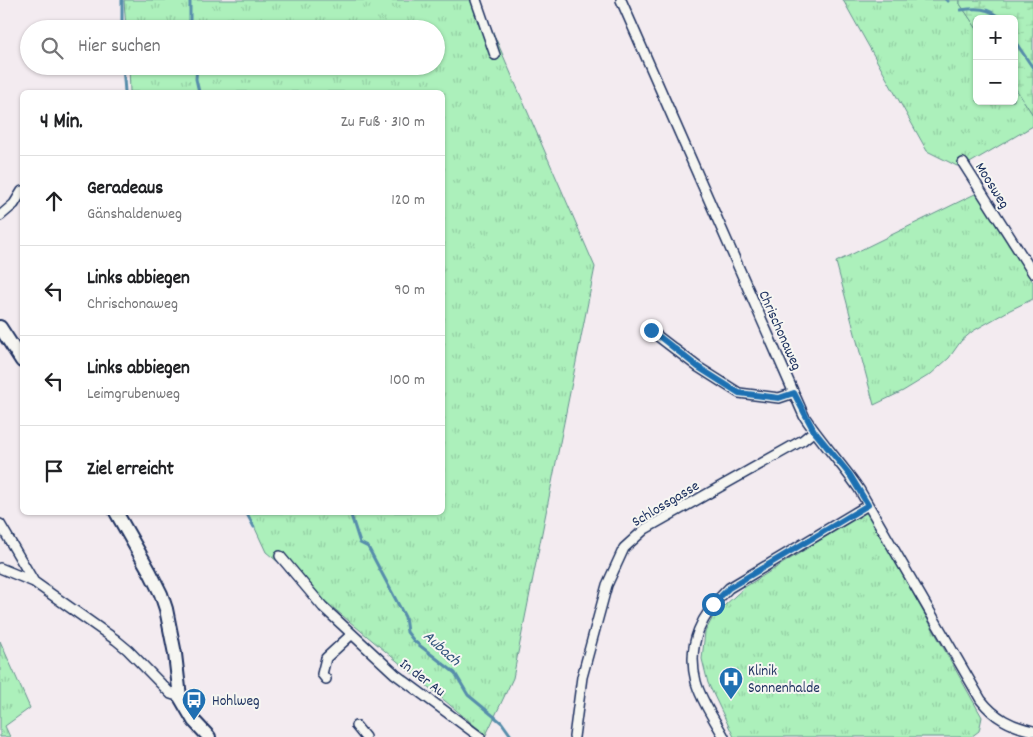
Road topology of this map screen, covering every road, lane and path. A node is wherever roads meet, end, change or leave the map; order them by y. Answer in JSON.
{"nodes":[{"id":1,"x":476,"y":0,"type":"edge"},
{"id":2,"x":621,"y":0,"type":"edge"},
{"id":3,"x":495,"y":55,"type":"dead end"},
{"id":4,"x":963,"y":163,"type":"dead end"},
{"id":5,"x":20,"y":194,"type":"edge"},
{"id":6,"x":0,"y":216,"type":"edge"},
{"id":7,"x":1033,"y":273,"type":"edge"},
{"id":8,"x":0,"y":327,"type":"edge"},
{"id":9,"x":651,"y":330,"type":"dead end"},
{"id":10,"x":20,"y":358,"type":"edge"},
{"id":11,"x":794,"y":393,"type":"junction"},
{"id":12,"x":814,"y":431,"type":"junction"},
{"id":13,"x":868,"y":505,"type":"junction"},
{"id":14,"x":118,"y":515,"type":"edge"},
{"id":15,"x":0,"y":524,"type":"edge"},
{"id":16,"x":280,"y":556,"type":"dead end"},
{"id":17,"x":0,"y":568,"type":"edge"},
{"id":18,"x":34,"y":582,"type":"junction"},
{"id":19,"x":352,"y":634,"type":"junction"},
{"id":20,"x":326,"y":679,"type":"dead end"},
{"id":21,"x":180,"y":696,"type":"junction"},
{"id":22,"x":356,"y":726,"type":"dead end"},
{"id":23,"x":1033,"y":731,"type":"edge"},
{"id":24,"x":210,"y":737,"type":"edge"},
{"id":25,"x":365,"y":737,"type":"edge"},
{"id":26,"x":480,"y":737,"type":"edge"},
{"id":27,"x":574,"y":737,"type":"edge"},
{"id":28,"x":724,"y":737,"type":"edge"}],
"edges":[{"from":1,"to":3,"type":"street"},
{"from":2,"to":11,"type":"street","name":"Chrischonaweg"},
{"from":4,"to":7,"type":"street","name":"Moosweg"},
{"from":5,"to":6,"type":"street"},
{"from":8,"to":10,"type":"street"},
{"from":9,"to":11,"type":"street"},
{"from":11,"to":12,"type":"street","name":"Chrischonaweg"},
{"from":12,"to":13,"type":"street","name":"Chrischonaweg"},
{"from":12,"to":27,"type":"street","name":"Schlossgasse"},
{"from":13,"to":23,"type":"street","name":"Chrischonaweg"},
{"from":13,"to":28,"type":"street"},
{"from":14,"to":21,"type":"street"},
{"from":15,"to":18,"type":"street"},
{"from":16,"to":19,"type":"street","name":"In der Au"},
{"from":17,"to":18,"type":"street"},
{"from":18,"to":21,"type":"street"},
{"from":19,"to":20,"type":"street"},
{"from":19,"to":26,"type":"street","name":"In der Au"},
{"from":21,"to":24,"type":"street"},
{"from":22,"to":25,"type":"street"}]}
